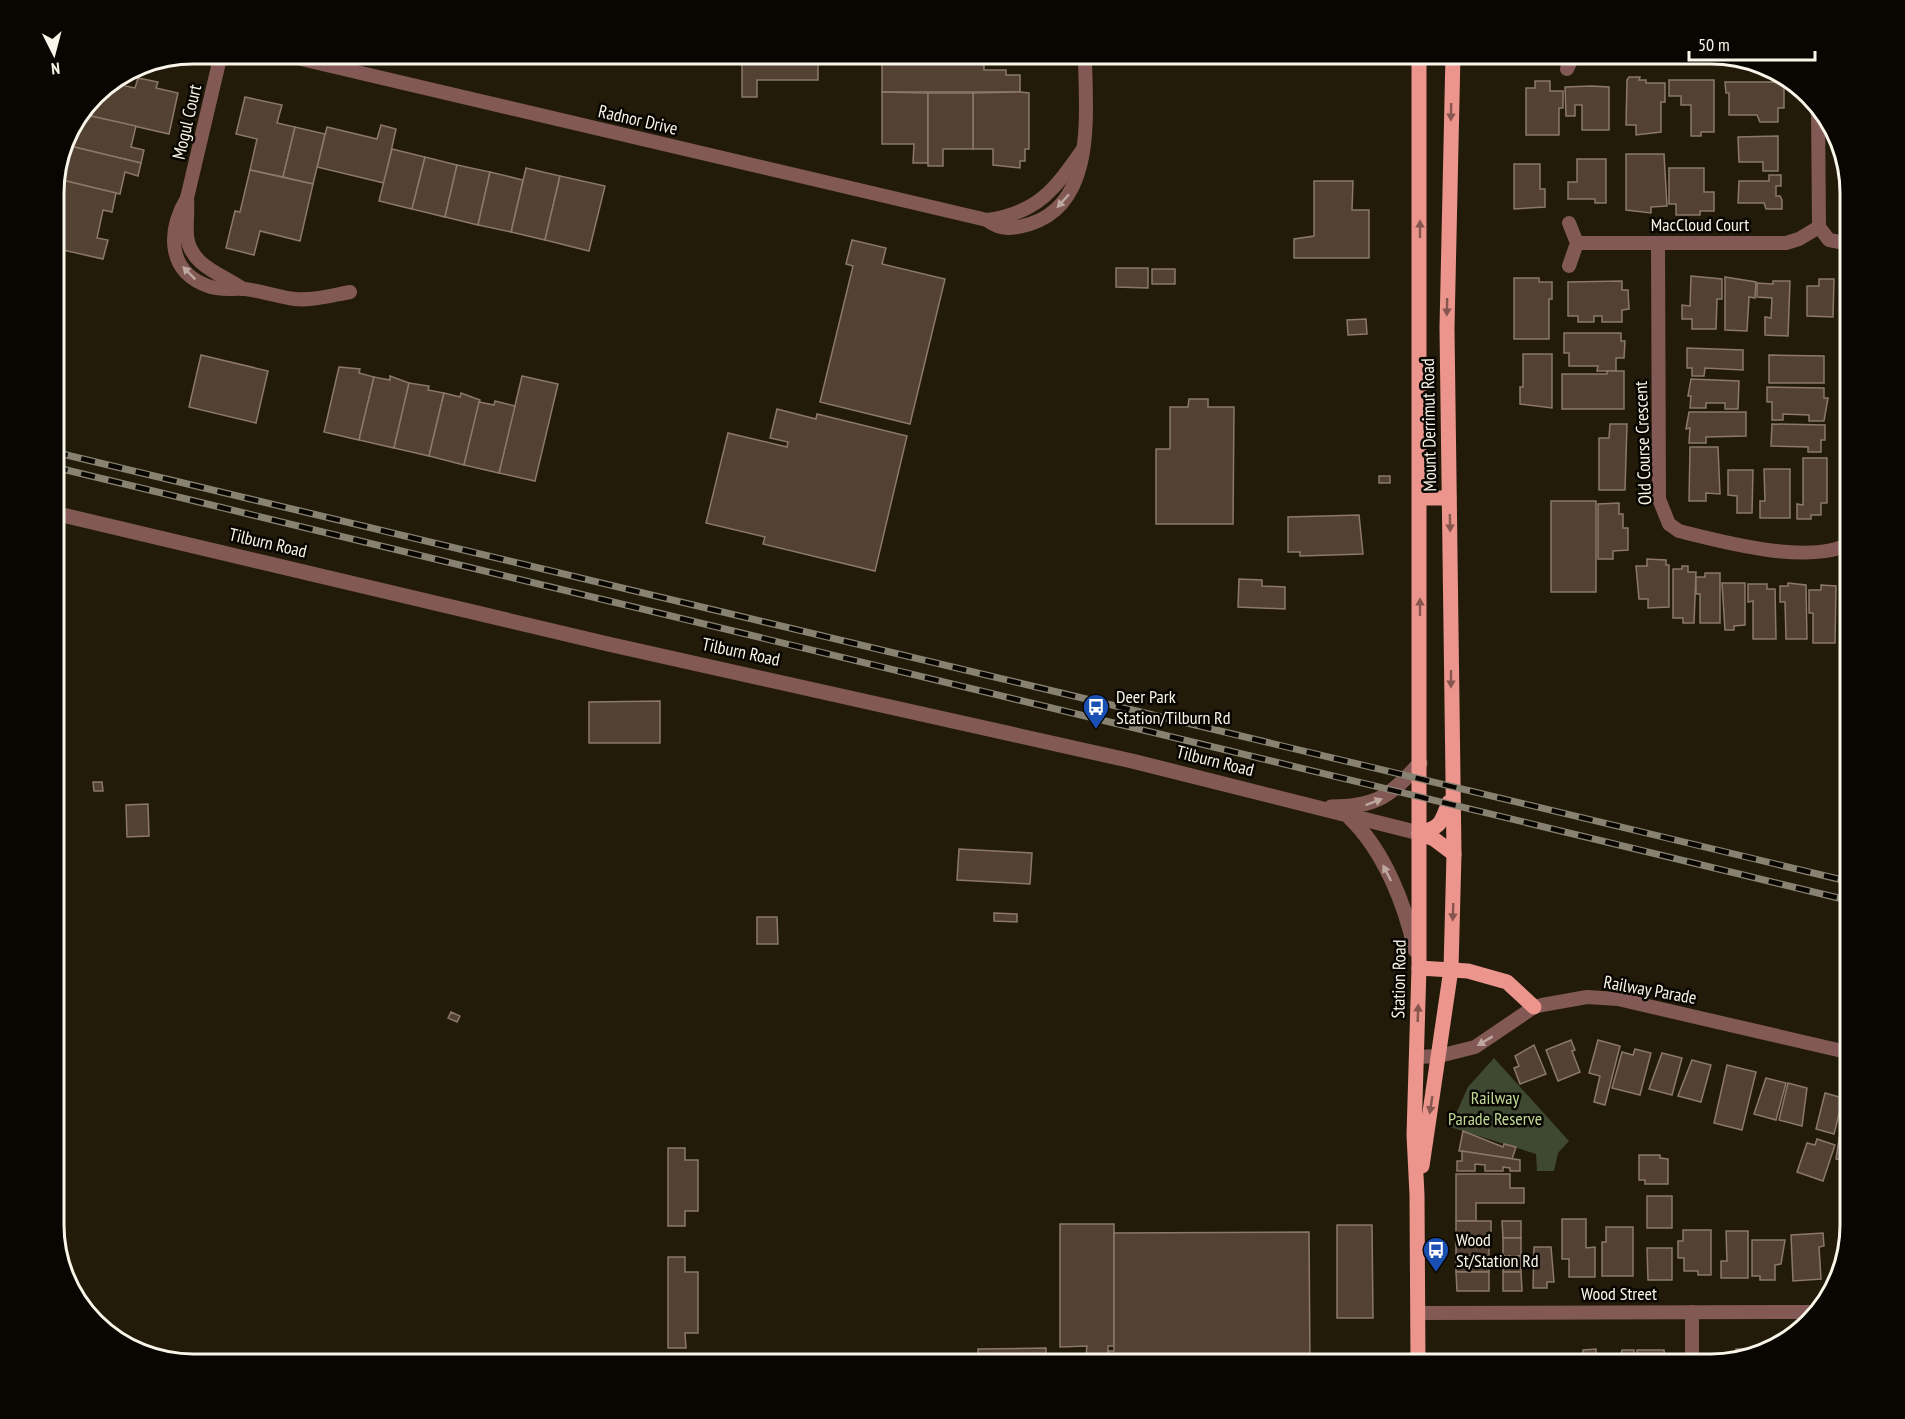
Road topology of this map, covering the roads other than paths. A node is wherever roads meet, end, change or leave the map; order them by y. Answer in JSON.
{"nodes":[{"id":1,"x":1085,"y":64,"type":"edge"},
{"id":2,"x":1419,"y":64,"type":"edge"},
{"id":3,"x":1453,"y":64,"type":"edge"},
{"id":4,"x":1569,"y":64,"type":"edge"},
{"id":5,"x":218,"y":65,"type":"edge"},
{"id":6,"x":326,"y":65,"type":"edge"},
{"id":7,"x":1567,"y":69,"type":"dead end"},
{"id":8,"x":1818,"y":121,"type":"edge"},
{"id":9,"x":1569,"y":223,"type":"dead end"},
{"id":10,"x":1819,"y":227,"type":"junction"},
{"id":11,"x":1840,"y":242,"type":"edge"},
{"id":12,"x":1577,"y":243,"type":"junction"},
{"id":13,"x":1658,"y":244,"type":"junction"},
{"id":14,"x":1569,"y":266,"type":"dead end"},
{"id":15,"x":350,"y":292,"type":"dead end"},
{"id":16,"x":1420,"y":498,"type":"junction"},
{"id":17,"x":1449,"y":498,"type":"junction"},
{"id":18,"x":65,"y":516,"type":"edge"},
{"id":19,"x":1840,"y":549,"type":"edge"},
{"id":20,"x":1420,"y":763,"type":"junction"},
{"id":21,"x":1452,"y":795,"type":"junction"},
{"id":22,"x":1316,"y":808,"type":"junction"},
{"id":23,"x":1349,"y":817,"type":"junction"},
{"id":24,"x":1419,"y":833,"type":"junction"},
{"id":25,"x":1454,"y":854,"type":"junction"},
{"id":26,"x":1419,"y":968,"type":"junction"},
{"id":27,"x":1451,"y":969,"type":"junction"},
{"id":28,"x":1534,"y":1008,"type":"junction"},
{"id":29,"x":1840,"y":1050,"type":"edge"},
{"id":30,"x":1439,"y":1056,"type":"junction"},
{"id":31,"x":1416,"y":1058,"type":"junction"},
{"id":32,"x":1417,"y":1195,"type":"junction"},
{"id":33,"x":1692,"y":1312,"type":"junction"},
{"id":34,"x":1807,"y":1312,"type":"edge"},
{"id":35,"x":1418,"y":1313,"type":"junction"},
{"id":36,"x":1418,"y":1354,"type":"edge"},
{"id":37,"x":1692,"y":1354,"type":"edge"}],
"edges":[{"from":1,"to":6,"type":"street","name":"Radnor Drive"},
{"from":16,"to":2,"type":"main road","name":"Mount Derrimut Road","one_way":true},
{"from":3,"to":17,"type":"main road","name":"Mount Derrimut Road","one_way":true},
{"from":4,"to":7,"type":"street"},
{"from":5,"to":15,"type":"street","name":"Mogul Court"},
{"from":8,"to":10,"type":"street"},
{"from":9,"to":12,"type":"street"},
{"from":10,"to":11,"type":"street"},
{"from":10,"to":13,"type":"street","name":"MacCloud Court"},
{"from":12,"to":13,"type":"street","name":"MacCloud Court"},
{"from":12,"to":14,"type":"street"},
{"from":13,"to":19,"type":"street","name":"Old Course Crescent"},
{"from":16,"to":17,"type":"main road"},
{"from":20,"to":16,"type":"main road","name":"Mount Derrimut Road","one_way":true},
{"from":17,"to":21,"type":"main road","name":"Mount Derrimut Road","one_way":true},
{"from":18,"to":22,"type":"street","name":"Tilburn Road"},
{"from":22,"to":20,"type":"street","one_way":true},
{"from":20,"to":24,"type":"main road","name":"Station Road"},
{"from":21,"to":24,"type":"main road"},
{"from":21,"to":25,"type":"main road","name":"Station Road"},
{"from":22,"to":23,"type":"street","name":"Tilburn Road"},
{"from":23,"to":24,"type":"street","name":"Tilburn Road"},
{"from":26,"to":23,"type":"street","one_way":true},
{"from":24,"to":25,"type":"main road"},
{"from":24,"to":26,"type":"main road","name":"Station Road"},
{"from":25,"to":27,"type":"main road","name":"Station Road","one_way":true},
{"from":26,"to":27,"type":"main road"},
{"from":31,"to":26,"type":"main road","name":"Station Road","one_way":true},
{"from":27,"to":28,"type":"main road"},
{"from":27,"to":30,"type":"main road","name":"Station Road"},
{"from":28,"to":29,"type":"street","name":"Railway Parade"},
{"from":28,"to":30,"type":"street","name":"Railway Parade","one_way":true},
{"from":30,"to":31,"type":"street","name":"Railway Parade"},
{"from":30,"to":32,"type":"main road","name":"Station Road","one_way":true},
{"from":31,"to":32,"type":"main road","name":"Station Road"},
{"from":32,"to":35,"type":"main road","name":"Station Road"},
{"from":33,"to":34,"type":"street","name":"Wood Street"},
{"from":33,"to":35,"type":"street","name":"Wood Street"},
{"from":33,"to":37,"type":"street"},
{"from":35,"to":36,"type":"main road","name":"Station Road"}]}
